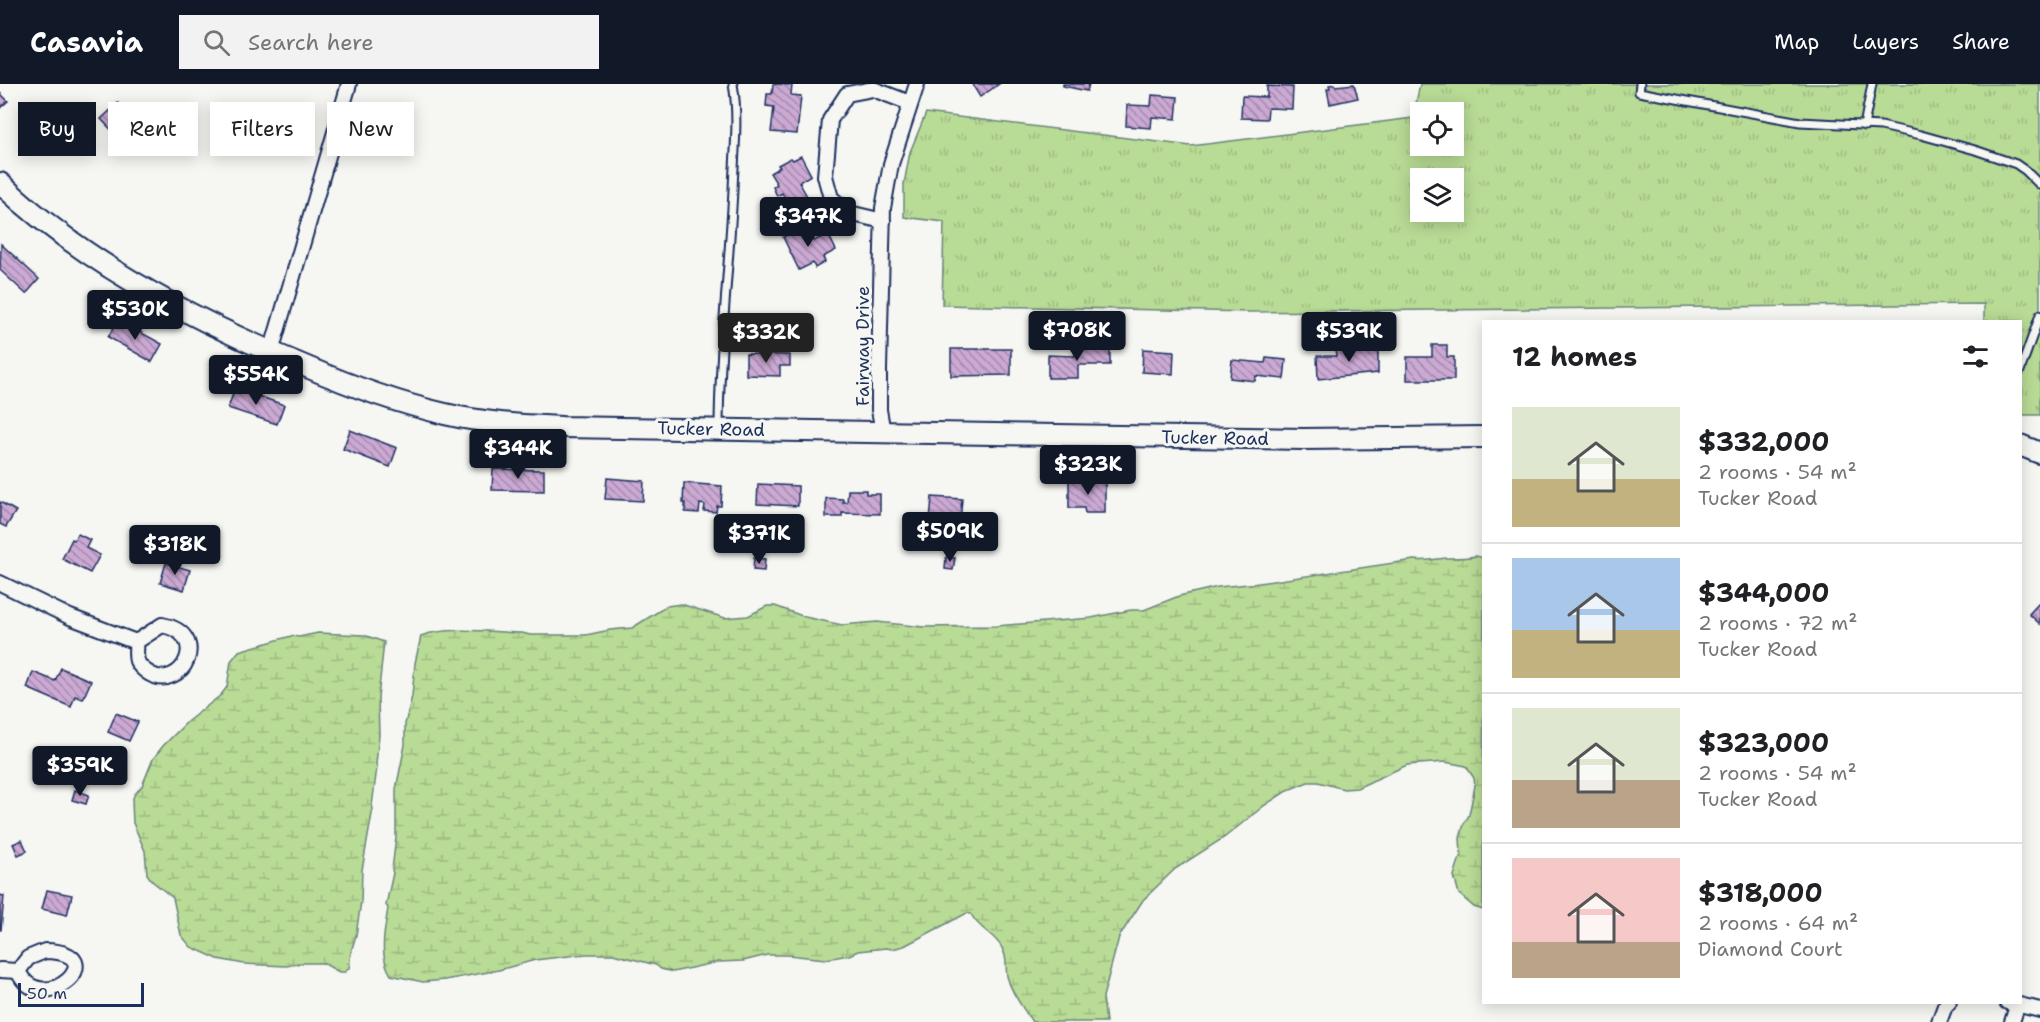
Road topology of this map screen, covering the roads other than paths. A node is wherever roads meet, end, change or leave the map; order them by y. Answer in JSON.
{"nodes":[{"id":1,"x":349,"y":84,"type":"edge"},
{"id":2,"x":733,"y":84,"type":"edge"},
{"id":3,"x":917,"y":84,"type":"edge"},
{"id":4,"x":1640,"y":84,"type":"edge"},
{"id":5,"x":1872,"y":84,"type":"edge"},
{"id":6,"x":910,"y":103,"type":"junction"},
{"id":7,"x":1864,"y":126,"type":"junction"},
{"id":8,"x":0,"y":183,"type":"edge"},
{"id":9,"x":2040,"y":185,"type":"edge"},
{"id":10,"x":883,"y":221,"type":"junction"},
{"id":11,"x":2040,"y":315,"type":"edge"},
{"id":12,"x":271,"y":352,"type":"junction"},
{"id":13,"x":2022,"y":364,"type":"edge"},
{"id":14,"x":719,"y":430,"type":"junction"},
{"id":15,"x":883,"y":432,"type":"junction"},
{"id":16,"x":1482,"y":437,"type":"edge"},
{"id":17,"x":2022,"y":446,"type":"edge"},
{"id":18,"x":2040,"y":453,"type":"edge"},
{"id":19,"x":0,"y":583,"type":"edge"},
{"id":20,"x":136,"y":642,"type":"dead end"},
{"id":21,"x":0,"y":970,"type":"edge"},
{"id":22,"x":18,"y":971,"type":"junction"},
{"id":23,"x":63,"y":999,"type":"dead end"},
{"id":24,"x":46,"y":1004,"type":"dead end"},
{"id":25,"x":1947,"y":1004,"type":"edge"},
{"id":26,"x":2012,"y":1004,"type":"edge"},
{"id":27,"x":2040,"y":1010,"type":"edge"},
{"id":28,"x":1939,"y":1022,"type":"edge"},
{"id":29,"x":2012,"y":1022,"type":"edge"}],
"edges":[{"from":1,"to":12,"type":"street"},
{"from":2,"to":14,"type":"lane"},
{"from":3,"to":6,"type":"street","name":"Fairway Drive"},
{"from":4,"to":7,"type":"lane"},
{"from":5,"to":7,"type":"lane"},
{"from":6,"to":10,"type":"street","name":"Fairway Drive"},
{"from":6,"to":10,"type":"street"},
{"from":7,"to":9,"type":"lane"},
{"from":8,"to":12,"type":"main road","name":"Tucker Road"},
{"from":10,"to":15,"type":"street","name":"Fairway Drive"},
{"from":11,"to":13,"type":"lane"},
{"from":12,"to":14,"type":"main road","name":"Tucker Road"},
{"from":14,"to":15,"type":"main road","name":"Tucker Road"},
{"from":15,"to":16,"type":"main road","name":"Tucker Road"},
{"from":17,"to":18,"type":"main road"},
{"from":19,"to":20,"type":"street"},
{"from":21,"to":22,"type":"street"},
{"from":22,"to":23,"type":"street"},
{"from":22,"to":24,"type":"street"},
{"from":25,"to":28,"type":"street"},
{"from":26,"to":27,"type":"street"},
{"from":26,"to":29,"type":"street"}]}
